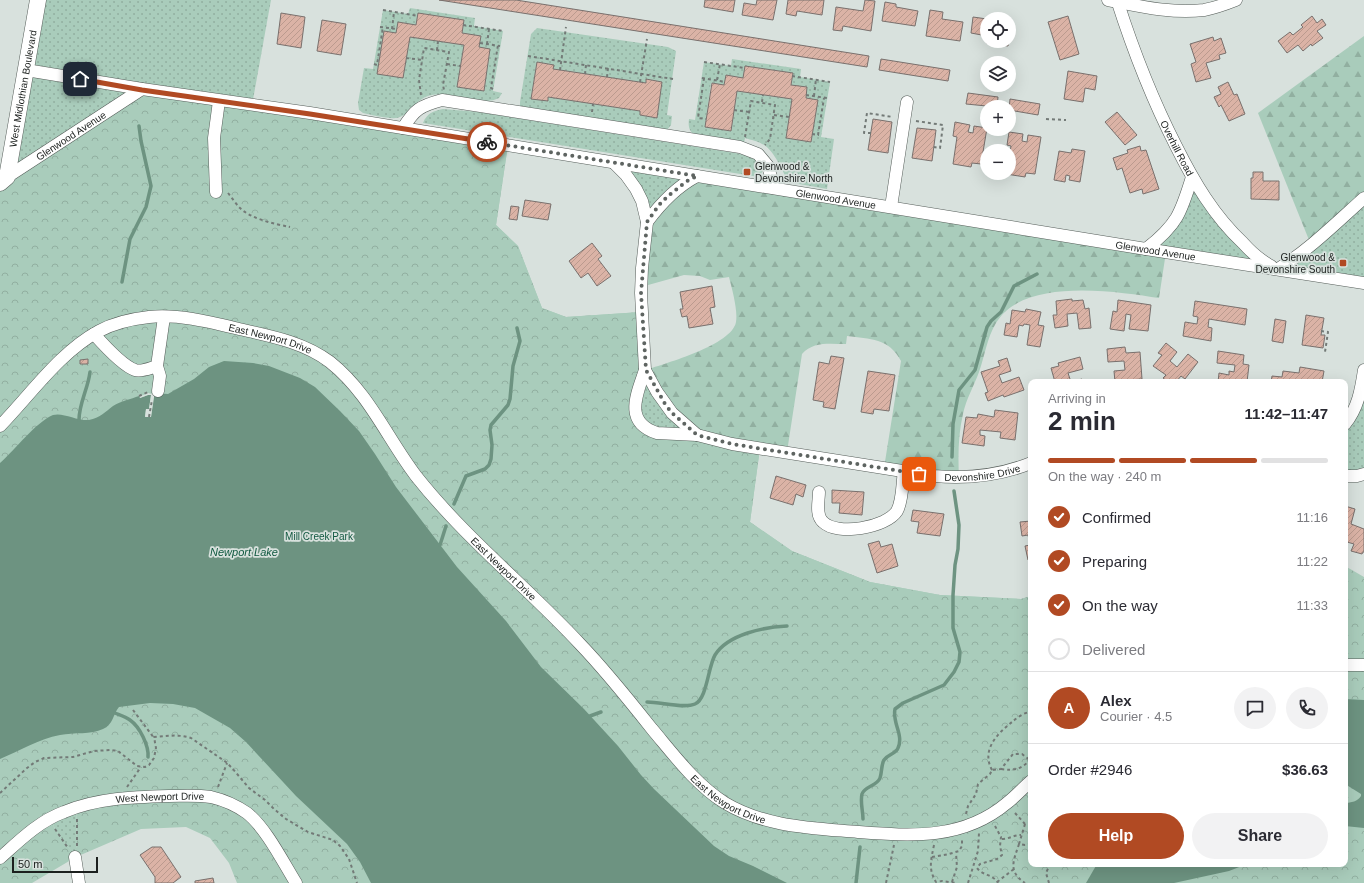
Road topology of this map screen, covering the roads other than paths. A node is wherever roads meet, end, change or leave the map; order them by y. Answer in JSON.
{"nodes":[{"id":1,"x":38,"y":0,"type":"edge"},
{"id":2,"x":1236,"y":0,"type":"edge"},
{"id":3,"x":1114,"y":1,"type":"edge"},
{"id":4,"x":26,"y":70,"type":"junction"},
{"id":5,"x":142,"y":90,"type":"junction"},
{"id":6,"x":219,"y":101,"type":"junction"},
{"id":7,"x":907,"y":102,"type":"dead end"},
{"id":8,"x":403,"y":128,"type":"junction"},
{"id":9,"x":614,"y":163,"type":"junction"},
{"id":10,"x":697,"y":176,"type":"junction"},
{"id":11,"x":1192,"y":177,"type":"junction"},
{"id":12,"x":4,"y":180,"type":"edge"},
{"id":13,"x":774,"y":188,"type":"junction"},
{"id":14,"x":216,"y":192,"type":"dead end"},
{"id":15,"x":1364,"y":198,"type":"edge"},
{"id":16,"x":891,"y":207,"type":"junction"},
{"id":17,"x":1359,"y":208,"type":"edge"},
{"id":18,"x":647,"y":222,"type":"junction"},
{"id":19,"x":1146,"y":249,"type":"junction"},
{"id":20,"x":1278,"y":269,"type":"junction"},
{"id":21,"x":1364,"y":282,"type":"edge"},
{"id":22,"x":164,"y":317,"type":"junction"},
{"id":23,"x":94,"y":334,"type":"junction"},
{"id":24,"x":646,"y":370,"type":"junction"},
{"id":25,"x":1364,"y":370,"type":"edge"},
{"id":26,"x":158,"y":371,"type":"junction"},
{"id":27,"x":158,"y":391,"type":"dead end"},
{"id":28,"x":1362,"y":397,"type":"edge"},
{"id":29,"x":1348,"y":419,"type":"edge"},
{"id":30,"x":0,"y":426,"type":"edge"},
{"id":31,"x":697,"y":435,"type":"junction"},
{"id":32,"x":1028,"y":465,"type":"edge"},
{"id":33,"x":904,"y":471,"type":"junction"},
{"id":34,"x":1364,"y":474,"type":"edge"},
{"id":35,"x":1348,"y":476,"type":"edge"},
{"id":36,"x":819,"y":492,"type":"dead end"},
{"id":37,"x":1348,"y":665,"type":"edge"},
{"id":38,"x":1364,"y":666,"type":"edge"},
{"id":39,"x":1028,"y":784,"type":"edge"},
{"id":40,"x":76,"y":857,"type":"dead end"},
{"id":41,"x":0,"y":858,"type":"edge"},
{"id":42,"x":79,"y":883,"type":"edge"},
{"id":43,"x":296,"y":883,"type":"edge"}],
"edges":[{"from":1,"to":4,"type":"main road","name":"West Midlothian Boulevard"},
{"from":2,"to":3,"type":"street"},
{"from":3,"to":11,"type":"street","name":"Overhill Road"},
{"from":4,"to":5,"type":"street","name":"Glenwood Avenue"},
{"from":4,"to":12,"type":"main road","name":"West Midlothian Boulevard"},
{"from":5,"to":6,"type":"street","name":"Glenwood Avenue"},
{"from":5,"to":12,"type":"street","name":"Glenwood Avenue"},
{"from":6,"to":8,"type":"street","name":"Glenwood Avenue"},
{"from":6,"to":14,"type":"street"},
{"from":7,"to":16,"type":"street"},
{"from":8,"to":9,"type":"street","name":"Glenwood Avenue"},
{"from":8,"to":13,"type":"street"},
{"from":9,"to":10,"type":"street","name":"Glenwood Avenue"},
{"from":9,"to":18,"type":"street","name":"Devonshire Drive"},
{"from":10,"to":13,"type":"street","name":"Glenwood Avenue"},
{"from":10,"to":18,"type":"street"},
{"from":11,"to":19,"type":"street"},
{"from":11,"to":20,"type":"street","name":"Overhill Road"},
{"from":13,"to":16,"type":"street","name":"Glenwood Avenue"},
{"from":15,"to":17,"type":"street"},
{"from":16,"to":19,"type":"street","name":"Glenwood Avenue"},
{"from":17,"to":20,"type":"street"},
{"from":18,"to":24,"type":"street","name":"Devonshire Drive"},
{"from":19,"to":20,"type":"street","name":"Glenwood Avenue"},
{"from":20,"to":21,"type":"street","name":"Glenwood Avenue"},
{"from":22,"to":23,"type":"street","name":"East Newport Drive"},
{"from":22,"to":26,"type":"street"},
{"from":22,"to":39,"type":"street","name":"East Newport Drive"},
{"from":23,"to":26,"type":"street"},
{"from":23,"to":30,"type":"street","name":"East Newport Drive"},
{"from":24,"to":31,"type":"street","name":"Devonshire Drive"},
{"from":24,"to":31,"type":"street","name":"Devonshire Drive"},
{"from":25,"to":28,"type":"street"},
{"from":26,"to":27,"type":"street"},
{"from":28,"to":29,"type":"street"},
{"from":31,"to":33,"type":"street","name":"Devonshire Drive"},
{"from":32,"to":33,"type":"street","name":"Devonshire Drive"},
{"from":33,"to":36,"type":"street"},
{"from":34,"to":35,"type":"street"},
{"from":37,"to":38,"type":"street"},
{"from":40,"to":42,"type":"street"},
{"from":41,"to":43,"type":"street","name":"West Newport Drive"}]}
